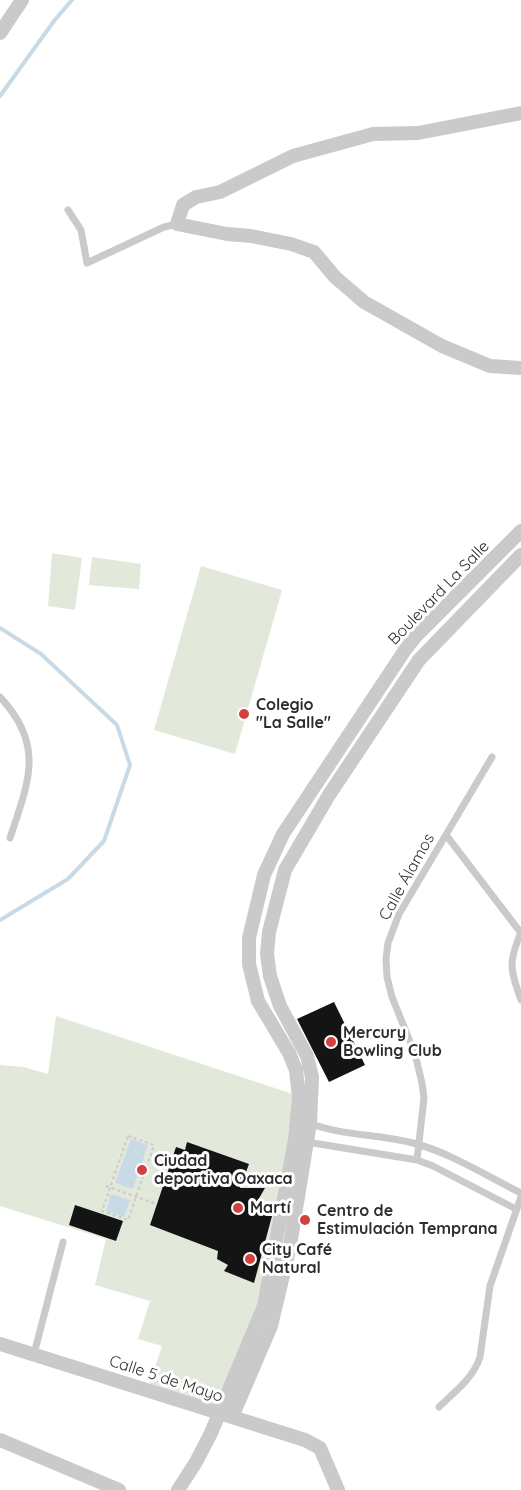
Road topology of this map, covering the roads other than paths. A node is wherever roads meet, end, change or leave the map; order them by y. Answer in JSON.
{"nodes":[{"id":1,"x":22,"y":0,"type":"edge"},
{"id":2,"x":0,"y":33,"type":"edge"},
{"id":3,"x":521,"y":113,"type":"edge"},
{"id":4,"x":69,"y":210,"type":"dead end"},
{"id":5,"x":177,"y":224,"type":"junction"},
{"id":6,"x":521,"y":368,"type":"edge"},
{"id":7,"x":521,"y":531,"type":"edge"},
{"id":8,"x":521,"y":555,"type":"edge"},
{"id":9,"x":0,"y":698,"type":"edge"},
{"id":10,"x":492,"y":757,"type":"dead end"},
{"id":11,"x":446,"y":835,"type":"junction"},
{"id":12,"x":10,"y":838,"type":"dead end"},
{"id":13,"x":521,"y":932,"type":"edge"},
{"id":14,"x":521,"y":1000,"type":"edge"},
{"id":15,"x":304,"y":1121,"type":"junction"},
{"id":16,"x":302,"y":1141,"type":"junction"},
{"id":17,"x":419,"y":1144,"type":"junction"},
{"id":18,"x":417,"y":1160,"type":"junction"},
{"id":19,"x":521,"y":1195,"type":"edge"},
{"id":20,"x":516,"y":1209,"type":"junction"},
{"id":21,"x":63,"y":1242,"type":"dead end"},
{"id":22,"x":0,"y":1344,"type":"edge"},
{"id":23,"x":34,"y":1354,"type":"junction"},
{"id":24,"x":439,"y":1407,"type":"dead end"},
{"id":25,"x":226,"y":1415,"type":"junction"},
{"id":26,"x":0,"y":1440,"type":"edge"},
{"id":27,"x":119,"y":1490,"type":"edge"},
{"id":28,"x":178,"y":1490,"type":"edge"},
{"id":29,"x":338,"y":1490,"type":"edge"}],
"edges":[{"from":1,"to":2,"type":"street"},
{"from":3,"to":5,"type":"street"},
{"from":4,"to":5,"type":"lane"},
{"from":5,"to":6,"type":"street"},
{"from":7,"to":15,"type":"street","name":"Boulevard La Salle"},
{"from":8,"to":15,"type":"street","name":"Boulevard La Salle"},
{"from":9,"to":12,"type":"lane"},
{"from":10,"to":11,"type":"lane","name":"Calle Álamos"},
{"from":11,"to":13,"type":"lane"},
{"from":11,"to":17,"type":"lane","name":"Calle Álamos"},
{"from":13,"to":14,"type":"lane"},
{"from":15,"to":16,"type":"street","name":"Boulevard La Salle"},
{"from":15,"to":17,"type":"lane"},
{"from":16,"to":18,"type":"lane"},
{"from":16,"to":25,"type":"street","name":"Boulevard La Salle"},
{"from":17,"to":18,"type":"lane","name":"Calle Álamos"},
{"from":17,"to":19,"type":"lane"},
{"from":18,"to":20,"type":"lane"},
{"from":19,"to":20,"type":"lane"},
{"from":20,"to":24,"type":"lane"},
{"from":21,"to":23,"type":"lane"},
{"from":22,"to":23,"type":"street","name":"Calle 5 de Mayo"},
{"from":23,"to":25,"type":"street","name":"Calle 5 de Mayo"},
{"from":25,"to":28,"type":"street","name":"Boulevard La Salle"},
{"from":25,"to":29,"type":"street","name":"Calle 5 de Mayo"},
{"from":26,"to":27,"type":"street"}]}
